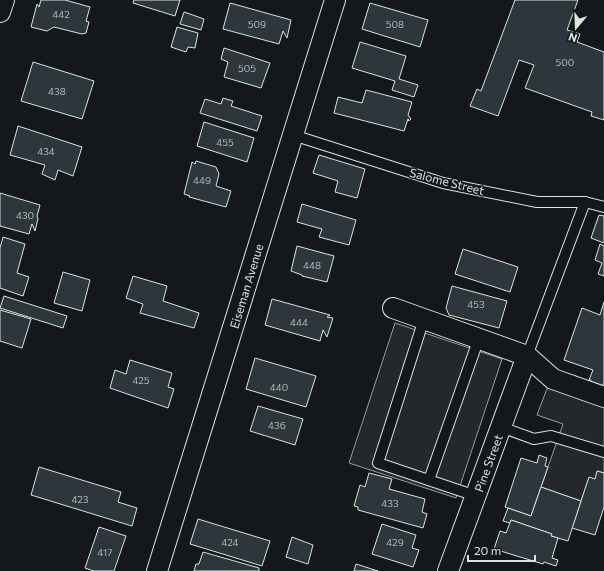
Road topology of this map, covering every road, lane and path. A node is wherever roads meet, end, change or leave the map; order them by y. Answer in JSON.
{"nodes":[{"id":1,"x":4,"y":0,"type":"edge"},
{"id":2,"x":335,"y":0,"type":"edge"},
{"id":3,"x":0,"y":12,"type":"edge"},
{"id":4,"x":293,"y":135,"type":"junction"},
{"id":5,"x":585,"y":202,"type":"junction"},
{"id":6,"x":604,"y":206,"type":"edge"},
{"id":7,"x":393,"y":308,"type":"dead end"},
{"id":8,"x":424,"y":319,"type":"junction"},
{"id":9,"x":479,"y":338,"type":"junction"},
{"id":10,"x":527,"y":356,"type":"junction"},
{"id":11,"x":604,"y":397,"type":"edge"},
{"id":12,"x":501,"y":427,"type":"junction"},
{"id":13,"x":604,"y":452,"type":"edge"},
{"id":14,"x":429,"y":480,"type":"junction"},
{"id":15,"x":476,"y":496,"type":"junction"},
{"id":16,"x":157,"y":571,"type":"edge"},
{"id":17,"x":448,"y":571,"type":"edge"}],
"edges":[{"from":1,"to":3,"type":"street"},
{"from":2,"to":4,"type":"street","name":"Eiseman Avenue"},
{"from":4,"to":5,"type":"lane","name":"Salome Street"},
{"from":4,"to":16,"type":"street","name":"Eiseman Avenue"},
{"from":5,"to":6,"type":"lane","name":"Salome Street"},
{"from":5,"to":10,"type":"lane"},
{"from":7,"to":8,"type":"street"},
{"from":8,"to":9,"type":"street"},
{"from":8,"to":14,"type":"lane"},
{"from":9,"to":10,"type":"street"},
{"from":9,"to":14,"type":"lane"},
{"from":10,"to":11,"type":"street"},
{"from":10,"to":12,"type":"street","name":"Pine Street"},
{"from":12,"to":13,"type":"lane"},
{"from":12,"to":15,"type":"street","name":"Pine Street"},
{"from":14,"to":15,"type":"lane"},
{"from":15,"to":17,"type":"street","name":"Pine Street"}]}
